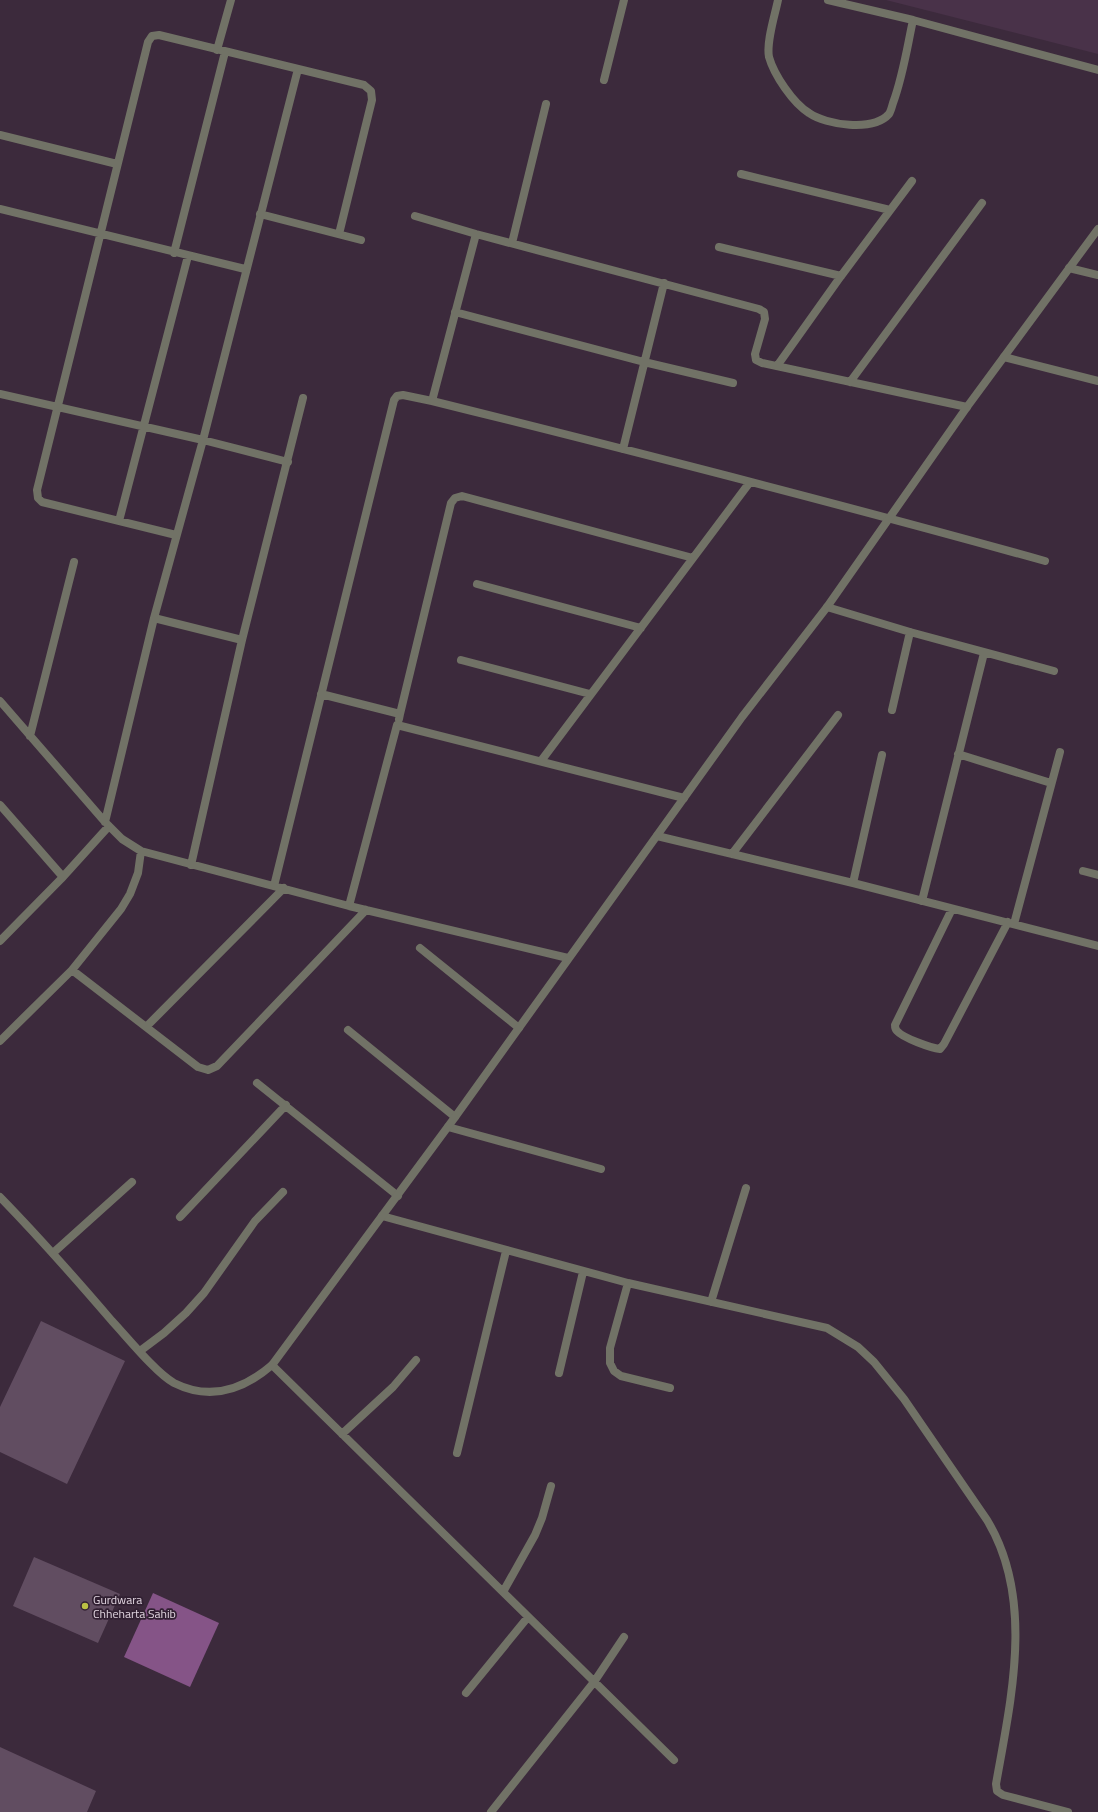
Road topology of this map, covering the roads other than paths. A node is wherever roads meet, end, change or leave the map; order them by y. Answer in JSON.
{"nodes":[{"id":1,"x":231,"y":0,"type":"edge"},
{"id":2,"x":624,"y":0,"type":"edge"},
{"id":3,"x":778,"y":0,"type":"edge"},
{"id":4,"x":828,"y":0,"type":"edge"},
{"id":5,"x":913,"y":20,"type":"junction"},
{"id":6,"x":221,"y":51,"type":"junction"},
{"id":7,"x":298,"y":69,"type":"junction"},
{"id":8,"x":1098,"y":70,"type":"edge"},
{"id":9,"x":604,"y":80,"type":"dead end"},
{"id":10,"x":546,"y":104,"type":"dead end"},
{"id":11,"x":0,"y":136,"type":"edge"},
{"id":12,"x":118,"y":164,"type":"junction"},
{"id":13,"x":741,"y":174,"type":"dead end"},
{"id":14,"x":912,"y":181,"type":"dead end"},
{"id":15,"x":982,"y":203,"type":"dead end"},
{"id":16,"x":0,"y":209,"type":"edge"},
{"id":17,"x":890,"y":210,"type":"junction"},
{"id":18,"x":260,"y":214,"type":"junction"},
{"id":19,"x":415,"y":216,"type":"dead end"},
{"id":20,"x":1098,"y":229,"type":"edge"},
{"id":21,"x":100,"y":234,"type":"junction"},
{"id":22,"x":339,"y":234,"type":"junction"},
{"id":23,"x":476,"y":234,"type":"junction"},
{"id":24,"x":361,"y":240,"type":"dead end"},
{"id":25,"x":512,"y":243,"type":"junction"},
{"id":26,"x":720,"y":247,"type":"dead end"},
{"id":27,"x":174,"y":253,"type":"junction"},
{"id":28,"x":188,"y":256,"type":"junction"},
{"id":29,"x":1069,"y":268,"type":"junction"},
{"id":30,"x":245,"y":269,"type":"junction"},
{"id":31,"x":1098,"y":275,"type":"edge"},
{"id":32,"x":841,"y":276,"type":"junction"},
{"id":33,"x":664,"y":283,"type":"junction"},
{"id":34,"x":455,"y":312,"type":"junction"},
{"id":35,"x":1004,"y":357,"type":"junction"},
{"id":36,"x":644,"y":362,"type":"junction"},
{"id":37,"x":777,"y":366,"type":"junction"},
{"id":38,"x":1098,"y":381,"type":"edge"},
{"id":39,"x":850,"y":382,"type":"junction"},
{"id":40,"x":733,"y":383,"type":"dead end"},
{"id":41,"x":0,"y":394,"type":"edge"},
{"id":42,"x":303,"y":398,"type":"dead end"},
{"id":43,"x":432,"y":401,"type":"junction"},
{"id":44,"x":967,"y":406,"type":"junction"},
{"id":45,"x":58,"y":407,"type":"junction"},
{"id":46,"x":142,"y":426,"type":"junction"},
{"id":47,"x":203,"y":440,"type":"junction"},
{"id":48,"x":623,"y":449,"type":"junction"},
{"id":49,"x":288,"y":462,"type":"junction"},
{"id":50,"x":750,"y":482,"type":"junction"},
{"id":51,"x":889,"y":517,"type":"junction"},
{"id":52,"x":118,"y":521,"type":"junction"},
{"id":53,"x":176,"y":535,"type":"junction"},
{"id":54,"x":693,"y":558,"type":"junction"},
{"id":55,"x":1045,"y":561,"type":"dead end"},
{"id":56,"x":74,"y":562,"type":"dead end"},
{"id":57,"x":477,"y":584,"type":"dead end"},
{"id":58,"x":827,"y":607,"type":"junction"},
{"id":59,"x":154,"y":618,"type":"junction"},
{"id":60,"x":641,"y":628,"type":"junction"},
{"id":61,"x":910,"y":632,"type":"junction"},
{"id":62,"x":242,"y":640,"type":"junction"},
{"id":63,"x":984,"y":653,"type":"junction"},
{"id":64,"x":461,"y":660,"type":"dead end"},
{"id":65,"x":1054,"y":671,"type":"dead end"},
{"id":66,"x":321,"y":694,"type":"junction"},
{"id":67,"x":590,"y":694,"type":"junction"},
{"id":68,"x":0,"y":701,"type":"edge"},
{"id":69,"x":892,"y":710,"type":"dead end"},
{"id":70,"x":400,"y":714,"type":"junction"},
{"id":71,"x":838,"y":715,"type":"dead end"},
{"id":72,"x":397,"y":725,"type":"junction"},
{"id":73,"x":30,"y":736,"type":"junction"},
{"id":74,"x":1060,"y":752,"type":"dead end"},
{"id":75,"x":958,"y":754,"type":"junction"},
{"id":76,"x":882,"y":755,"type":"dead end"},
{"id":77,"x":541,"y":761,"type":"junction"},
{"id":78,"x":1051,"y":783,"type":"junction"},
{"id":79,"x":684,"y":798,"type":"junction"},
{"id":80,"x":0,"y":805,"type":"edge"},
{"id":81,"x":7,"y":813,"type":"junction"},
{"id":82,"x":0,"y":819,"type":"edge"},
{"id":83,"x":107,"y":824,"type":"junction"},
{"id":84,"x":657,"y":836,"type":"junction"},
{"id":85,"x":141,"y":851,"type":"junction"},
{"id":86,"x":732,"y":854,"type":"junction"},
{"id":87,"x":191,"y":865,"type":"junction"},
{"id":88,"x":1083,"y":871,"type":"dead end"},
{"id":89,"x":1098,"y":874,"type":"edge"},
{"id":90,"x":63,"y":877,"type":"junction"},
{"id":91,"x":853,"y":883,"type":"junction"},
{"id":92,"x":274,"y":886,"type":"junction"},
{"id":93,"x":284,"y":888,"type":"junction"},
{"id":94,"x":922,"y":901,"type":"junction"},
{"id":95,"x":349,"y":906,"type":"junction"},
{"id":96,"x":952,"y":908,"type":"junction"},
{"id":97,"x":366,"y":910,"type":"junction"},
{"id":98,"x":1011,"y":923,"type":"junction"},
{"id":99,"x":0,"y":941,"type":"edge"},
{"id":100,"x":1098,"y":946,"type":"edge"},
{"id":101,"x":420,"y":948,"type":"dead end"},
{"id":102,"x":568,"y":958,"type":"junction"},
{"id":103,"x":72,"y":970,"type":"junction"},
{"id":104,"x":147,"y":1026,"type":"junction"},
{"id":105,"x":519,"y":1028,"type":"junction"},
{"id":106,"x":348,"y":1030,"type":"dead end"},
{"id":107,"x":0,"y":1041,"type":"edge"},
{"id":108,"x":257,"y":1083,"type":"dead end"},
{"id":109,"x":286,"y":1105,"type":"junction"},
{"id":110,"x":455,"y":1117,"type":"junction"},
{"id":111,"x":448,"y":1127,"type":"junction"},
{"id":112,"x":601,"y":1169,"type":"dead end"},
{"id":113,"x":132,"y":1182,"type":"dead end"},
{"id":114,"x":746,"y":1188,"type":"dead end"},
{"id":115,"x":283,"y":1192,"type":"dead end"},
{"id":116,"x":398,"y":1196,"type":"junction"},
{"id":117,"x":0,"y":1197,"type":"edge"},
{"id":118,"x":382,"y":1216,"type":"junction"},
{"id":119,"x":180,"y":1217,"type":"dead end"},
{"id":120,"x":506,"y":1251,"type":"junction"},
{"id":121,"x":53,"y":1253,"type":"junction"},
{"id":122,"x":584,"y":1272,"type":"junction"},
{"id":123,"x":628,"y":1283,"type":"junction"},
{"id":124,"x":711,"y":1302,"type":"junction"},
{"id":125,"x":140,"y":1351,"type":"junction"},
{"id":126,"x":416,"y":1360,"type":"dead end"},
{"id":127,"x":272,"y":1365,"type":"junction"},
{"id":128,"x":559,"y":1373,"type":"dead end"},
{"id":129,"x":670,"y":1388,"type":"dead end"},
{"id":130,"x":342,"y":1434,"type":"junction"},
{"id":131,"x":457,"y":1452,"type":"dead end"},
{"id":132,"x":551,"y":1486,"type":"dead end"},
{"id":133,"x":503,"y":1592,"type":"junction"},
{"id":134,"x":528,"y":1617,"type":"junction"},
{"id":135,"x":624,"y":1637,"type":"dead end"},
{"id":136,"x":594,"y":1682,"type":"junction"},
{"id":137,"x":466,"y":1693,"type":"dead end"},
{"id":138,"x":674,"y":1760,"type":"dead end"},
{"id":139,"x":491,"y":1812,"type":"edge"},
{"id":140,"x":1068,"y":1812,"type":"edge"}],
"edges":[{"from":1,"to":6,"type":"street"},
{"from":2,"to":9,"type":"street"},
{"from":3,"to":5,"type":"street"},
{"from":4,"to":5,"type":"street"},
{"from":5,"to":8,"type":"street"},
{"from":6,"to":7,"type":"street"},
{"from":6,"to":12,"type":"street"},
{"from":6,"to":27,"type":"street"},
{"from":7,"to":18,"type":"street"},
{"from":7,"to":22,"type":"street"},
{"from":10,"to":25,"type":"street"},
{"from":11,"to":12,"type":"street"},
{"from":12,"to":21,"type":"street"},
{"from":13,"to":17,"type":"street"},
{"from":14,"to":17,"type":"street"},
{"from":15,"to":39,"type":"street"},
{"from":16,"to":21,"type":"street"},
{"from":17,"to":32,"type":"street"},
{"from":18,"to":22,"type":"street"},
{"from":18,"to":30,"type":"street"},
{"from":19,"to":23,"type":"street"},
{"from":20,"to":29,"type":"street"},
{"from":21,"to":27,"type":"street"},
{"from":21,"to":45,"type":"street"},
{"from":22,"to":24,"type":"street"},
{"from":23,"to":25,"type":"street"},
{"from":23,"to":34,"type":"street"},
{"from":25,"to":33,"type":"street"},
{"from":26,"to":32,"type":"street"},
{"from":27,"to":28,"type":"street"},
{"from":28,"to":30,"type":"street"},
{"from":28,"to":46,"type":"street"},
{"from":29,"to":31,"type":"street"},
{"from":29,"to":35,"type":"street"},
{"from":30,"to":47,"type":"street"},
{"from":32,"to":37,"type":"street"},
{"from":33,"to":36,"type":"street"},
{"from":33,"to":37,"type":"street"},
{"from":34,"to":36,"type":"street"},
{"from":34,"to":43,"type":"street"},
{"from":35,"to":38,"type":"street"},
{"from":35,"to":44,"type":"street"},
{"from":36,"to":40,"type":"street"},
{"from":36,"to":48,"type":"street"},
{"from":37,"to":39,"type":"street"},
{"from":39,"to":44,"type":"street"},
{"from":41,"to":45,"type":"street"},
{"from":42,"to":49,"type":"street"},
{"from":43,"to":48,"type":"street"},
{"from":43,"to":66,"type":"street"},
{"from":44,"to":51,"type":"street"},
{"from":45,"to":46,"type":"street"},
{"from":45,"to":52,"type":"street"},
{"from":46,"to":47,"type":"street"},
{"from":46,"to":52,"type":"street"},
{"from":47,"to":49,"type":"street"},
{"from":47,"to":53,"type":"street"},
{"from":48,"to":50,"type":"street"},
{"from":49,"to":62,"type":"street"},
{"from":50,"to":51,"type":"street"},
{"from":50,"to":54,"type":"street"},
{"from":51,"to":55,"type":"street"},
{"from":51,"to":58,"type":"street"},
{"from":52,"to":53,"type":"street"},
{"from":53,"to":59,"type":"street"},
{"from":54,"to":60,"type":"street"},
{"from":54,"to":70,"type":"street"},
{"from":56,"to":73,"type":"street"},
{"from":57,"to":60,"type":"street"},
{"from":58,"to":61,"type":"street"},
{"from":58,"to":79,"type":"street"},
{"from":59,"to":62,"type":"street"},
{"from":59,"to":83,"type":"street"},
{"from":60,"to":67,"type":"street"},
{"from":61,"to":63,"type":"street"},
{"from":61,"to":69,"type":"street"},
{"from":62,"to":87,"type":"street"},
{"from":63,"to":65,"type":"street"},
{"from":63,"to":75,"type":"street"},
{"from":64,"to":67,"type":"street"},
{"from":66,"to":70,"type":"street"},
{"from":66,"to":92,"type":"street"},
{"from":67,"to":77,"type":"street"},
{"from":68,"to":73,"type":"street"},
{"from":70,"to":72,"type":"street"},
{"from":71,"to":86,"type":"street"},
{"from":72,"to":77,"type":"street"},
{"from":72,"to":95,"type":"street"},
{"from":73,"to":83,"type":"street"},
{"from":74,"to":78,"type":"street"},
{"from":75,"to":78,"type":"street"},
{"from":75,"to":94,"type":"street"},
{"from":76,"to":91,"type":"street"},
{"from":77,"to":79,"type":"street"},
{"from":78,"to":98,"type":"street"},
{"from":79,"to":84,"type":"street"},
{"from":80,"to":81,"type":"street"},
{"from":81,"to":82,"type":"street"},
{"from":81,"to":90,"type":"street"},
{"from":83,"to":85,"type":"street"},
{"from":83,"to":90,"type":"street"},
{"from":84,"to":86,"type":"street"},
{"from":84,"to":102,"type":"street"},
{"from":85,"to":87,"type":"street"},
{"from":85,"to":103,"type":"street"},
{"from":86,"to":91,"type":"street"},
{"from":87,"to":92,"type":"street"},
{"from":88,"to":89,"type":"street"},
{"from":90,"to":99,"type":"street"},
{"from":91,"to":94,"type":"street"},
{"from":92,"to":93,"type":"street"},
{"from":93,"to":95,"type":"street"},
{"from":93,"to":104,"type":"street"},
{"from":94,"to":96,"type":"street"},
{"from":95,"to":97,"type":"street"},
{"from":96,"to":98,"type":"street"},
{"from":96,"to":98,"type":"street"},
{"from":97,"to":102,"type":"street"},
{"from":97,"to":104,"type":"street"},
{"from":98,"to":100,"type":"street"},
{"from":101,"to":105,"type":"street"},
{"from":102,"to":105,"type":"street"},
{"from":103,"to":104,"type":"street"},
{"from":103,"to":107,"type":"street"},
{"from":105,"to":110,"type":"street"},
{"from":106,"to":110,"type":"street"},
{"from":108,"to":109,"type":"street"},
{"from":109,"to":116,"type":"street"},
{"from":109,"to":119,"type":"street"},
{"from":110,"to":111,"type":"street"},
{"from":111,"to":112,"type":"street"},
{"from":111,"to":116,"type":"street"},
{"from":113,"to":121,"type":"street"},
{"from":114,"to":124,"type":"street"},
{"from":115,"to":125,"type":"street"},
{"from":116,"to":118,"type":"street"},
{"from":117,"to":121,"type":"street"},
{"from":118,"to":120,"type":"street"},
{"from":118,"to":127,"type":"street"},
{"from":120,"to":122,"type":"street"},
{"from":120,"to":131,"type":"street"},
{"from":121,"to":125,"type":"street"},
{"from":122,"to":123,"type":"street"},
{"from":122,"to":128,"type":"street"},
{"from":123,"to":124,"type":"street"},
{"from":123,"to":129,"type":"street"},
{"from":124,"to":140,"type":"street"},
{"from":125,"to":127,"type":"street"},
{"from":126,"to":130,"type":"street"},
{"from":127,"to":130,"type":"street"},
{"from":130,"to":133,"type":"street"},
{"from":132,"to":133,"type":"street"},
{"from":133,"to":134,"type":"street"},
{"from":134,"to":136,"type":"street"},
{"from":134,"to":137,"type":"street"},
{"from":135,"to":136,"type":"street"},
{"from":136,"to":138,"type":"street"},
{"from":136,"to":139,"type":"street"}]}
